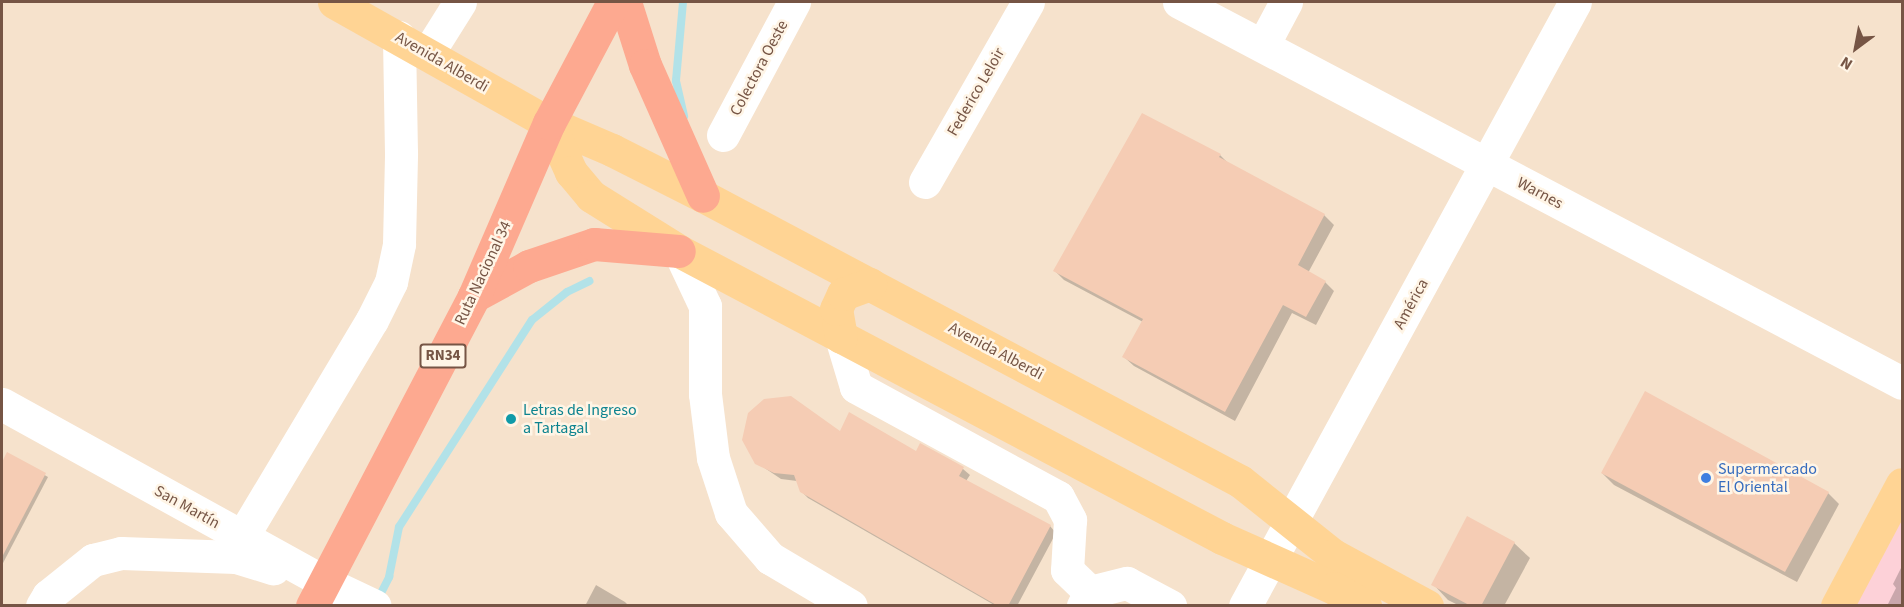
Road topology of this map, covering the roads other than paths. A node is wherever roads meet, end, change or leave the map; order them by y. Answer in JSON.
{"nodes":[{"id":1,"x":334,"y":2,"type":"edge"},
{"id":2,"x":460,"y":2,"type":"edge"},
{"id":3,"x":613,"y":2,"type":"edge"},
{"id":4,"x":626,"y":2,"type":"edge"},
{"id":5,"x":794,"y":2,"type":"edge"},
{"id":6,"x":1028,"y":2,"type":"edge"},
{"id":7,"x":1179,"y":2,"type":"edge"},
{"id":8,"x":1286,"y":2,"type":"edge"},
{"id":9,"x":1575,"y":2,"type":"edge"},
{"id":10,"x":399,"y":37,"type":"junction"},
{"id":11,"x":1263,"y":45,"type":"junction"},
{"id":12,"x":428,"y":53,"type":"junction"},
{"id":13,"x":549,"y":123,"type":"junction"},
{"id":14,"x":723,"y":135,"type":"dead end"},
{"id":15,"x":1488,"y":165,"type":"junction"},
{"id":16,"x":925,"y":182,"type":"dead end"},
{"id":17,"x":703,"y":196,"type":"junction"},
{"id":18,"x":679,"y":251,"type":"junction"},
{"id":19,"x":870,"y":284,"type":"junction"},
{"id":20,"x":474,"y":296,"type":"junction"},
{"id":21,"x":841,"y":337,"type":"junction"},
{"id":22,"x":1902,"y":382,"type":"edge"},
{"id":23,"x":2,"y":404,"type":"edge"},
{"id":24,"x":1902,"y":484,"type":"edge"},
{"id":25,"x":1291,"y":523,"type":"junction"},
{"id":26,"x":242,"y":537,"type":"junction"},
{"id":27,"x":1270,"y":560,"type":"junction"},
{"id":28,"x":318,"y":594,"type":"edge"},
{"id":29,"x":1086,"y":599,"type":"edge"},
{"id":30,"x":42,"y":606,"type":"edge"},
{"id":31,"x":375,"y":606,"type":"edge"},
{"id":32,"x":850,"y":606,"type":"edge"},
{"id":33,"x":1170,"y":606,"type":"edge"},
{"id":34,"x":1245,"y":606,"type":"edge"},
{"id":35,"x":1365,"y":606,"type":"edge"},
{"id":36,"x":1427,"y":606,"type":"edge"},
{"id":37,"x":1837,"y":606,"type":"edge"}],
"edges":[{"from":1,"to":10,"type":"main road","name":"Avenida Alberdi"},
{"from":2,"to":12,"type":"street"},
{"from":3,"to":13,"type":"highway","name":"Ruta Nacional 34","number":"RN34"},
{"from":4,"to":17,"type":"highway"},
{"from":5,"to":14,"type":"street","name":"Colectora Oeste"},
{"from":6,"to":16,"type":"street","name":"Federico Leloir"},
{"from":7,"to":11,"type":"street","name":"Warnes"},
{"from":8,"to":11,"type":"street"},
{"from":9,"to":15,"type":"street","name":"América"},
{"from":10,"to":12,"type":"main road","name":"Avenida Alberdi"},
{"from":10,"to":26,"type":"street"},
{"from":11,"to":15,"type":"street","name":"Warnes"},
{"from":12,"to":13,"type":"main road","name":"Avenida Alberdi"},
{"from":13,"to":17,"type":"main road","name":"Avenida Alberdi"},
{"from":13,"to":18,"type":"main road"},
{"from":13,"to":20,"type":"highway","name":"Ruta Nacional 34","number":"RN34"},
{"from":15,"to":22,"type":"street","name":"Warnes"},
{"from":15,"to":25,"type":"street","name":"América"},
{"from":17,"to":19,"type":"main road","name":"Avenida Alberdi"},
{"from":18,"to":20,"type":"highway"},
{"from":18,"to":21,"type":"main road"},
{"from":18,"to":32,"type":"street"},
{"from":19,"to":21,"type":"main road"},
{"from":19,"to":25,"type":"main road","name":"Avenida Alberdi"},
{"from":20,"to":28,"type":"highway","name":"Ruta Nacional 34","number":"RN34"},
{"from":21,"to":27,"type":"main road"},
{"from":21,"to":29,"type":"street"},
{"from":23,"to":26,"type":"street","name":"San Martín"},
{"from":24,"to":37,"type":"main road"},
{"from":25,"to":27,"type":"street","name":"América"},
{"from":25,"to":36,"type":"main road","name":"Avenida Alberdi"},
{"from":26,"to":28,"type":"street","name":"San Martín"},
{"from":27,"to":34,"type":"street","name":"América"},
{"from":27,"to":35,"type":"main road"},
{"from":28,"to":30,"type":"street"},
{"from":28,"to":31,"type":"street","name":"San Martín"},
{"from":29,"to":33,"type":"street"}]}
